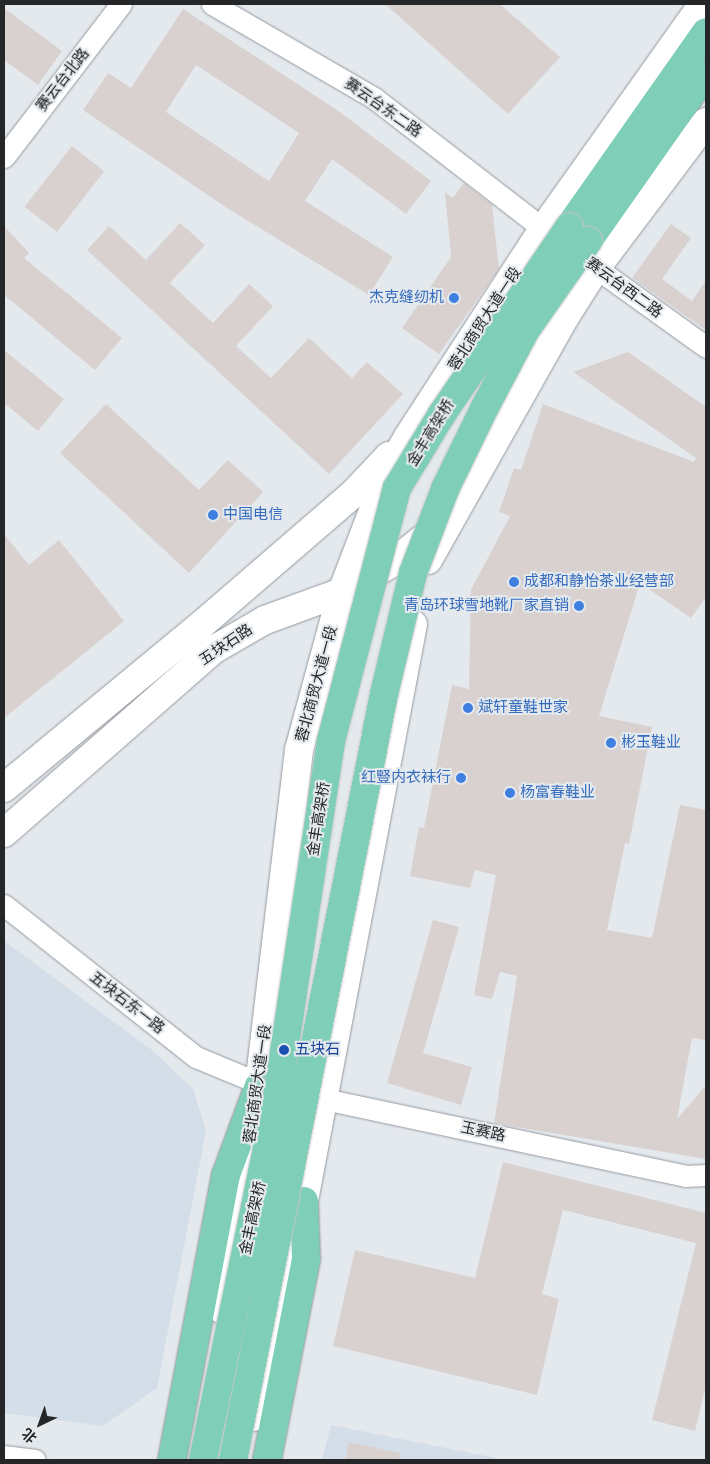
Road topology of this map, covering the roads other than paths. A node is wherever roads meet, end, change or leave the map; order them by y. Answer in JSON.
{"nodes":[{"id":1,"x":122,"y":4,"type":"edge"},
{"id":2,"x":212,"y":4,"type":"edge"},
{"id":3,"x":702,"y":4,"type":"edge"},
{"id":4,"x":706,"y":32,"type":"edge"},
{"id":5,"x":706,"y":74,"type":"edge"},
{"id":6,"x":706,"y":122,"type":"edge"},
{"id":7,"x":4,"y":157,"type":"edge"},
{"id":8,"x":566,"y":232,"type":"junction"},
{"id":9,"x":596,"y":268,"type":"junction"},
{"id":10,"x":706,"y":347,"type":"edge"},
{"id":11,"x":408,"y":437,"type":"junction"},
{"id":12,"x":450,"y":517,"type":"junction"},
{"id":13,"x":342,"y":592,"type":"junction"},
{"id":14,"x":4,"y":788,"type":"edge"},
{"id":15,"x":4,"y":833,"type":"edge"},
{"id":16,"x":4,"y":905,"type":"edge"},
{"id":17,"x":259,"y":1086,"type":"junction"},
{"id":18,"x":324,"y":1098,"type":"junction"},
{"id":19,"x":706,"y":1175,"type":"edge"},
{"id":20,"x":304,"y":1201,"type":"junction"},
{"id":21,"x":4,"y":1456,"type":"edge"},
{"id":22,"x":35,"y":1460,"type":"edge"},
{"id":23,"x":172,"y":1460,"type":"edge"},
{"id":24,"x":191,"y":1460,"type":"edge"},
{"id":25,"x":203,"y":1460,"type":"edge"},
{"id":26,"x":233,"y":1460,"type":"edge"},
{"id":27,"x":244,"y":1460,"type":"edge"},
{"id":28,"x":267,"y":1460,"type":"edge"}],
"edges":[{"from":1,"to":7,"type":"street","name":"赛云台北路"},
{"from":2,"to":8,"type":"street","name":"赛云台东二路"},
{"from":3,"to":8,"type":"main road","name":"蓉北商贸大道一段"},
{"from":4,"to":8,"type":"highway"},
{"from":5,"to":8,"type":"highway","name":"蓉北商贸大道一段"},
{"from":6,"to":9,"type":"main road"},
{"from":8,"to":9,"type":"street","name":"赛云台西二路"},
{"from":8,"to":11,"type":"main road","name":"蓉北商贸大道一段"},
{"from":8,"to":25,"type":"highway","name":"金丰高架桥","bridge":true},
{"from":8,"to":26,"type":"highway","name":"金丰高架桥","bridge":true},
{"from":9,"to":10,"type":"street","name":"赛云台西二路"},
{"from":9,"to":12,"type":"main road"},
{"from":11,"to":13,"type":"main road","name":"蓉北商贸大道一段"},
{"from":11,"to":14,"type":"main road","name":"五块石路"},
{"from":12,"to":13,"type":"main road","name":"五块石路"},
{"from":12,"to":18,"type":"main road"},
{"from":13,"to":15,"type":"main road","name":"五块石路"},
{"from":13,"to":17,"type":"main road","name":"蓉北商贸大道一段"},
{"from":16,"to":17,"type":"street","name":"五块石东一路"},
{"from":17,"to":18,"type":"street","name":"玉赛路"},
{"from":17,"to":23,"type":"highway"},
{"from":17,"to":24,"type":"main road","name":"蓉北商贸大道一段"},
{"from":18,"to":19,"type":"street","name":"玉赛路"},
{"from":18,"to":20,"type":"main road"},
{"from":20,"to":27,"type":"main road"},
{"from":20,"to":28,"type":"highway"},
{"from":21,"to":22,"type":"street"}]}
